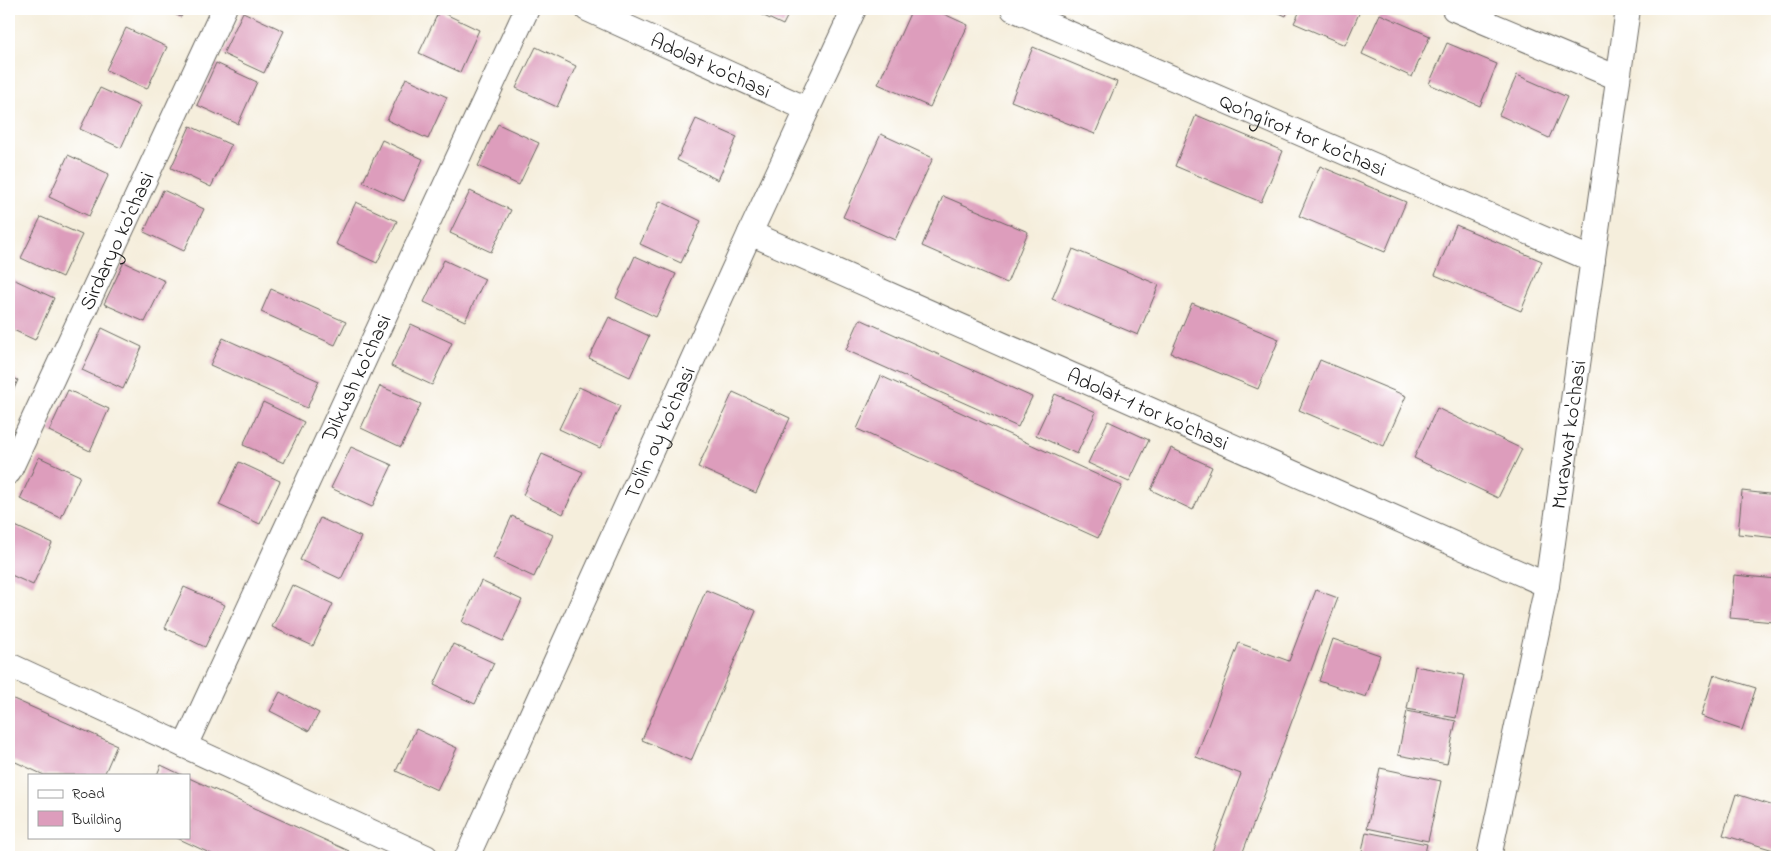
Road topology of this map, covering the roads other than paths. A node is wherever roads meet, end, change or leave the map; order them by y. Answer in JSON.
{"nodes":[{"id":1,"x":224,"y":9,"type":"edge"},
{"id":2,"x":527,"y":9,"type":"edge"},
{"id":3,"x":587,"y":9,"type":"edge"},
{"id":4,"x":854,"y":9,"type":"edge"},
{"id":5,"x":1013,"y":9,"type":"edge"},
{"id":6,"x":1454,"y":9,"type":"edge"},
{"id":7,"x":1628,"y":9,"type":"edge"},
{"id":8,"x":1618,"y":78,"type":"junction"},
{"id":9,"x":807,"y":109,"type":"junction"},
{"id":10,"x":750,"y":233,"type":"junction"},
{"id":11,"x":1593,"y":260,"type":"junction"},
{"id":12,"x":9,"y":472,"type":"edge"},
{"id":13,"x":1547,"y":585,"type":"junction"},
{"id":14,"x":9,"y":665,"type":"edge"},
{"id":15,"x":185,"y":746,"type":"junction"},
{"id":16,"x":426,"y":857,"type":"edge"},
{"id":17,"x":467,"y":857,"type":"edge"},
{"id":18,"x":1489,"y":857,"type":"edge"}],
"edges":[{"from":1,"to":12,"type":"street","name":"Sirdaryo ko'chasi"},
{"from":2,"to":15,"type":"street","name":"Dilxush ko'chasi"},
{"from":3,"to":9,"type":"street","name":"Adolat ko'chasi"},
{"from":4,"to":9,"type":"street","name":"To'lin oy ko'chasi"},
{"from":5,"to":11,"type":"street","name":"Qo'ng'irot tor ko'chasi"},
{"from":6,"to":8,"type":"street"},
{"from":7,"to":8,"type":"street","name":"Muravvat ko'chasi"},
{"from":8,"to":11,"type":"street","name":"Muravvat ko'chasi"},
{"from":9,"to":10,"type":"street","name":"To'lin oy ko'chasi"},
{"from":10,"to":13,"type":"street","name":"Adolat-1 tor ko'chasi"},
{"from":10,"to":17,"type":"street","name":"To'lin oy ko'chasi"},
{"from":11,"to":13,"type":"street","name":"Muravvat ko'chasi"},
{"from":13,"to":18,"type":"street","name":"Muravvat ko'chasi"},
{"from":14,"to":15,"type":"street"},
{"from":15,"to":16,"type":"street"}]}
